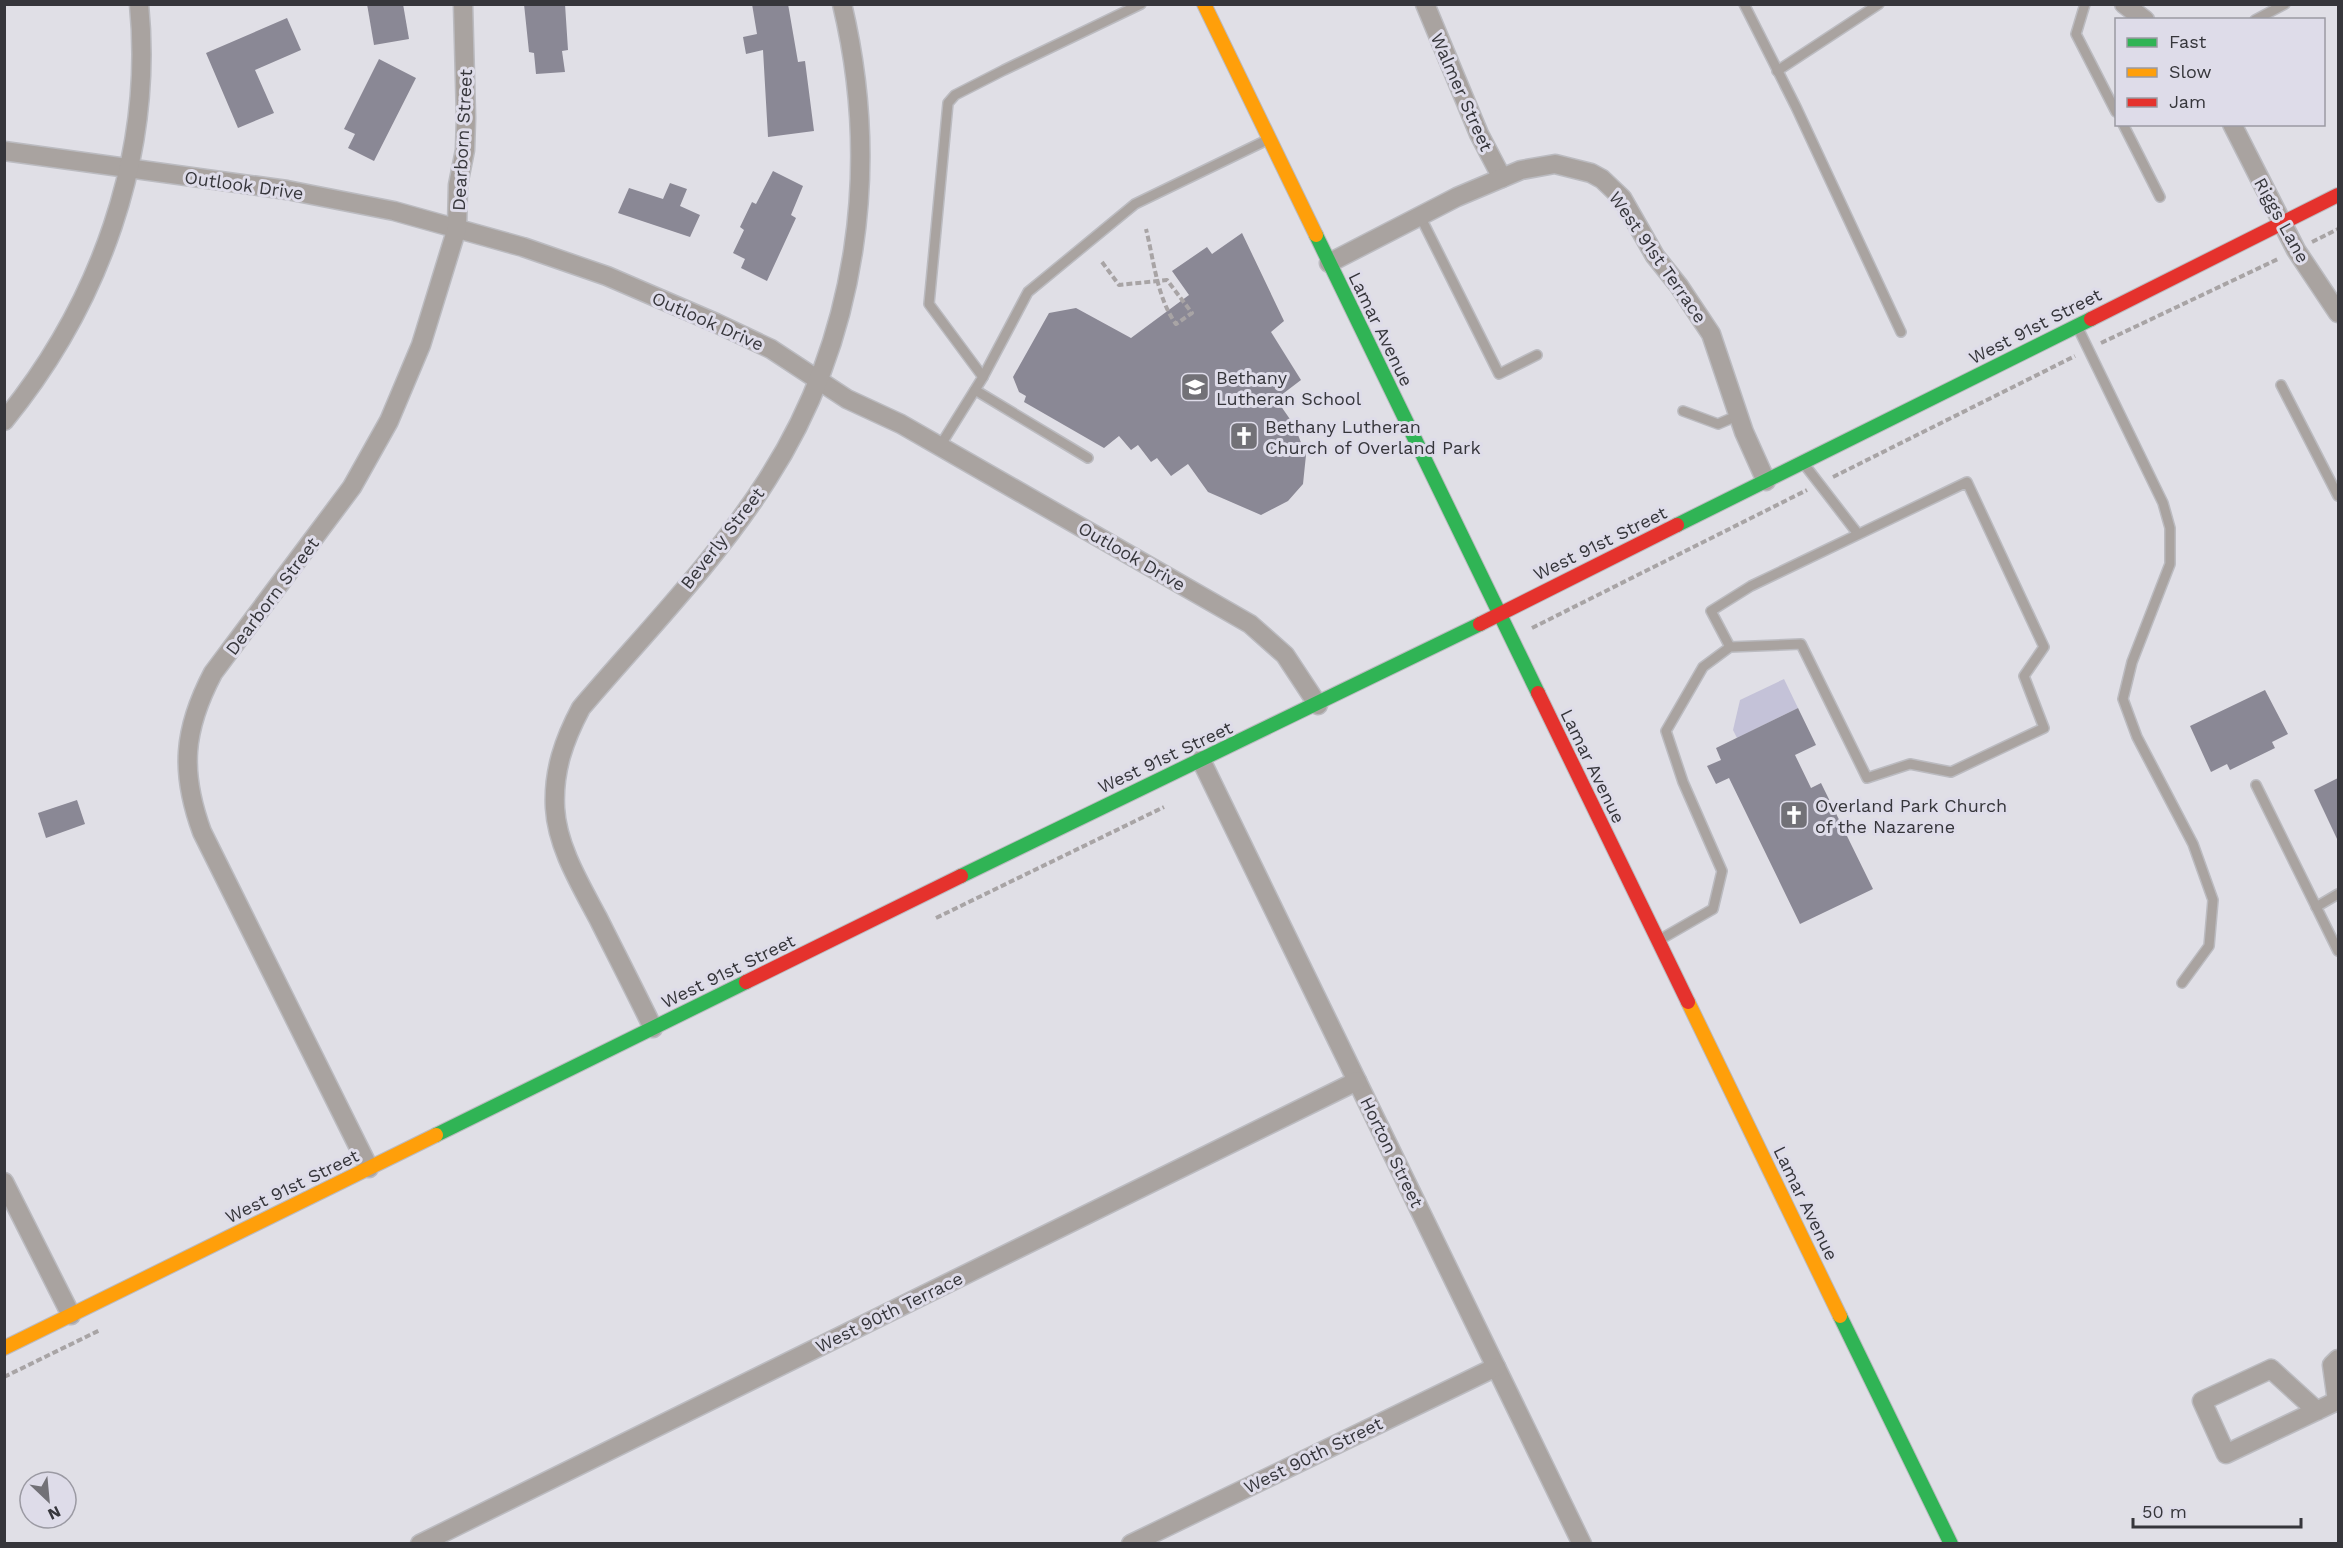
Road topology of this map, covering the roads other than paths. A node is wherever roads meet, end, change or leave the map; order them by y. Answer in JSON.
{"nodes":[{"id":1,"x":139,"y":4,"type":"edge"},
{"id":2,"x":463,"y":4,"type":"edge"},
{"id":3,"x":842,"y":4,"type":"edge"},
{"id":4,"x":1141,"y":4,"type":"edge"},
{"id":5,"x":1204,"y":4,"type":"edge"},
{"id":6,"x":1425,"y":4,"type":"edge"},
{"id":7,"x":1743,"y":4,"type":"edge"},
{"id":8,"x":1879,"y":4,"type":"edge"},
{"id":9,"x":2085,"y":4,"type":"edge"},
{"id":10,"x":2124,"y":4,"type":"edge"},
{"id":11,"x":2285,"y":4,"type":"edge"},
{"id":12,"x":2142,"y":18,"type":"edge"},
{"id":13,"x":2259,"y":18,"type":"edge"},
{"id":14,"x":1777,"y":71,"type":"junction"},
{"id":15,"x":2115,"y":110,"type":"edge"},
{"id":16,"x":2124,"y":126,"type":"edge"},
{"id":17,"x":2233,"y":126,"type":"edge"},
{"id":18,"x":1269,"y":139,"type":"junction"},
{"id":19,"x":4,"y":151,"type":"edge"},
{"id":20,"x":128,"y":170,"type":"junction"},
{"id":21,"x":1502,"y":178,"type":"junction"},
{"id":22,"x":2338,"y":195,"type":"edge"},
{"id":23,"x":2160,"y":197,"type":"dead end"},
{"id":24,"x":1420,"y":216,"type":"junction"},
{"id":25,"x":2282,"y":223,"type":"junction"},
{"id":26,"x":457,"y":228,"type":"junction"},
{"id":27,"x":1329,"y":263,"type":"junction"},
{"id":28,"x":2338,"y":313,"type":"edge"},
{"id":29,"x":2077,"y":325,"type":"junction"},
{"id":30,"x":1901,"y":332,"type":"dead end"},
{"id":31,"x":1537,"y":355,"type":"dead end"},
{"id":32,"x":983,"y":377,"type":"junction"},
{"id":33,"x":817,"y":378,"type":"junction"},
{"id":34,"x":2282,"y":385,"type":"dead end"},
{"id":35,"x":975,"y":390,"type":"junction"},
{"id":36,"x":1683,"y":411,"type":"dead end"},
{"id":37,"x":1739,"y":415,"type":"junction"},
{"id":38,"x":4,"y":421,"type":"edge"},
{"id":39,"x":940,"y":446,"type":"junction"},
{"id":40,"x":1088,"y":458,"type":"dead end"},
{"id":41,"x":1803,"y":462,"type":"junction"},
{"id":42,"x":1766,"y":481,"type":"junction"},
{"id":43,"x":2338,"y":496,"type":"edge"},
{"id":44,"x":1858,"y":534,"type":"junction"},
{"id":45,"x":1499,"y":613,"type":"junction"},
{"id":46,"x":1730,"y":647,"type":"junction"},
{"id":47,"x":1318,"y":705,"type":"junction"},
{"id":48,"x":1201,"y":760,"type":"junction"},
{"id":49,"x":2256,"y":785,"type":"dead end"},
{"id":50,"x":2338,"y":894,"type":"edge"},
{"id":51,"x":2316,"y":907,"type":"junction"},
{"id":52,"x":1659,"y":941,"type":"junction"},
{"id":53,"x":2338,"y":951,"type":"edge"},
{"id":54,"x":2182,"y":983,"type":"dead end"},
{"id":55,"x":653,"y":1028,"type":"junction"},
{"id":56,"x":1358,"y":1081,"type":"junction"},
{"id":57,"x":369,"y":1168,"type":"junction"},
{"id":58,"x":4,"y":1182,"type":"edge"},
{"id":59,"x":71,"y":1315,"type":"junction"},
{"id":60,"x":4,"y":1348,"type":"edge"},
{"id":61,"x":2338,"y":1359,"type":"edge"},
{"id":62,"x":1496,"y":1367,"type":"junction"},
{"id":63,"x":2338,"y":1402,"type":"edge"},
{"id":64,"x":2317,"y":1411,"type":"junction"},
{"id":65,"x":420,"y":1544,"type":"edge"},
{"id":66,"x":1131,"y":1544,"type":"edge"},
{"id":67,"x":1582,"y":1544,"type":"edge"},
{"id":68,"x":1951,"y":1544,"type":"edge"}],
"edges":[{"from":1,"to":20,"type":"street"},
{"from":2,"to":26,"type":"street","name":"Dearborn Street"},
{"from":3,"to":33,"type":"street","name":"Beverly Street"},
{"from":4,"to":32,"type":"lane"},
{"from":5,"to":18,"type":"street","name":"Lamar Avenue"},
{"from":6,"to":21,"type":"street","name":"Walmer Street"},
{"from":7,"to":14,"type":"lane"},
{"from":8,"to":14,"type":"lane"},
{"from":9,"to":15,"type":"lane"},
{"from":10,"to":12,"type":"street"},
{"from":11,"to":13,"type":"lane"},
{"from":14,"to":30,"type":"lane"},
{"from":16,"to":23,"type":"lane"},
{"from":17,"to":25,"type":"street","name":"Riggs Lane"},
{"from":18,"to":27,"type":"street","name":"Lamar Avenue"},
{"from":18,"to":32,"type":"lane"},
{"from":19,"to":20,"type":"street","name":"Outlook Drive"},
{"from":20,"to":26,"type":"street","name":"Outlook Drive"},
{"from":20,"to":38,"type":"street"},
{"from":21,"to":24,"type":"street","name":"West 91st Terrace"},
{"from":21,"to":37,"type":"street","name":"West 91st Terrace"},
{"from":22,"to":25,"type":"street","name":"West 91st Street"},
{"from":24,"to":27,"type":"street","name":"West 91st Terrace"},
{"from":24,"to":31,"type":"lane"},
{"from":25,"to":28,"type":"street","name":"Riggs Lane"},
{"from":25,"to":29,"type":"street","name":"West 91st Street"},
{"from":26,"to":33,"type":"street","name":"Outlook Drive"},
{"from":26,"to":57,"type":"street","name":"Dearborn Street"},
{"from":27,"to":45,"type":"street","name":"Lamar Avenue"},
{"from":29,"to":41,"type":"street","name":"West 91st Street"},
{"from":29,"to":54,"type":"lane"},
{"from":32,"to":35,"type":"lane"},
{"from":33,"to":39,"type":"street","name":"Outlook Drive"},
{"from":33,"to":55,"type":"street","name":"Beverly Street"},
{"from":34,"to":43,"type":"lane"},
{"from":35,"to":39,"type":"lane"},
{"from":35,"to":40,"type":"lane"},
{"from":36,"to":37,"type":"lane"},
{"from":37,"to":42,"type":"street","name":"West 91st Terrace"},
{"from":39,"to":47,"type":"street","name":"Outlook Drive"},
{"from":41,"to":42,"type":"street","name":"West 91st Street"},
{"from":41,"to":44,"type":"lane"},
{"from":42,"to":45,"type":"street","name":"West 91st Street"},
{"from":44,"to":46,"type":"lane"},
{"from":44,"to":46,"type":"lane"},
{"from":45,"to":47,"type":"street","name":"West 91st Street"},
{"from":45,"to":52,"type":"street","name":"Lamar Avenue"},
{"from":46,"to":52,"type":"lane"},
{"from":47,"to":48,"type":"street","name":"West 91st Street"},
{"from":48,"to":55,"type":"street","name":"West 91st Street"},
{"from":48,"to":56,"type":"street","name":"Horton Street"},
{"from":49,"to":51,"type":"lane"},
{"from":50,"to":51,"type":"lane"},
{"from":51,"to":53,"type":"lane"},
{"from":52,"to":68,"type":"street","name":"Lamar Avenue"},
{"from":55,"to":57,"type":"street","name":"West 91st Street"},
{"from":56,"to":62,"type":"street","name":"Horton Street"},
{"from":56,"to":65,"type":"street","name":"West 90th Terrace"},
{"from":57,"to":59,"type":"street","name":"West 91st Street"},
{"from":58,"to":59,"type":"street"},
{"from":59,"to":60,"type":"street","name":"West 91st Street"},
{"from":61,"to":63,"type":"street"},
{"from":62,"to":66,"type":"street","name":"West 90th Street"},
{"from":62,"to":67,"type":"street","name":"Horton Street"},
{"from":63,"to":64,"type":"street"},
{"from":64,"to":64,"type":"street"}]}
